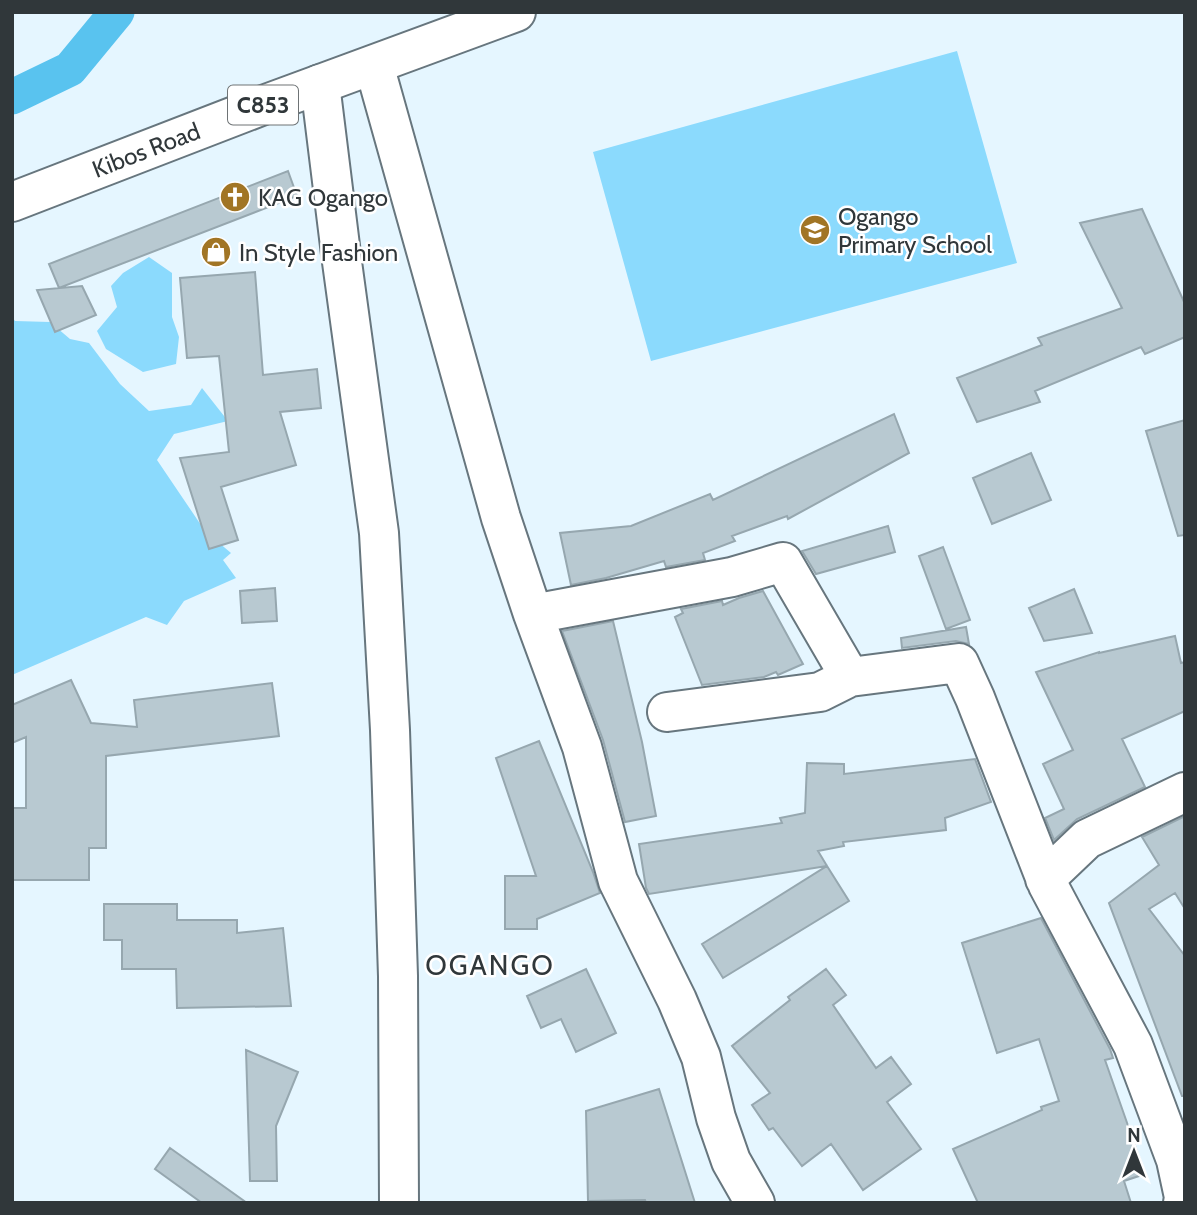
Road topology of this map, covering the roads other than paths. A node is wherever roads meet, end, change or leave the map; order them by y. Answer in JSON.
{"nodes":[{"id":1,"x":516,"y":12,"type":"edge"},
{"id":2,"x":374,"y":65,"type":"junction"},
{"id":3,"x":320,"y":84,"type":"junction"},
{"id":4,"x":12,"y":202,"type":"edge"},
{"id":5,"x":533,"y":614,"type":"junction"},
{"id":6,"x":850,"y":677,"type":"junction"},
{"id":7,"x":667,"y":712,"type":"dead end"},
{"id":8,"x":1185,"y":792,"type":"edge"},
{"id":9,"x":1045,"y":879,"type":"junction"},
{"id":10,"x":399,"y":1203,"type":"edge"},
{"id":11,"x":755,"y":1203,"type":"edge"},
{"id":12,"x":1183,"y":1203,"type":"edge"}],
"edges":[{"from":1,"to":2,"type":"street","name":"Kibos Road","number":"C853"},
{"from":2,"to":3,"type":"street","name":"Kibos Road","number":"C853"},
{"from":2,"to":5,"type":"street"},
{"from":3,"to":4,"type":"street","name":"Kibos Road","number":"C853"},
{"from":3,"to":10,"type":"street"},
{"from":5,"to":6,"type":"street"},
{"from":5,"to":11,"type":"street"},
{"from":6,"to":7,"type":"street"},
{"from":6,"to":9,"type":"street"},
{"from":8,"to":9,"type":"street"},
{"from":9,"to":12,"type":"street"}]}
